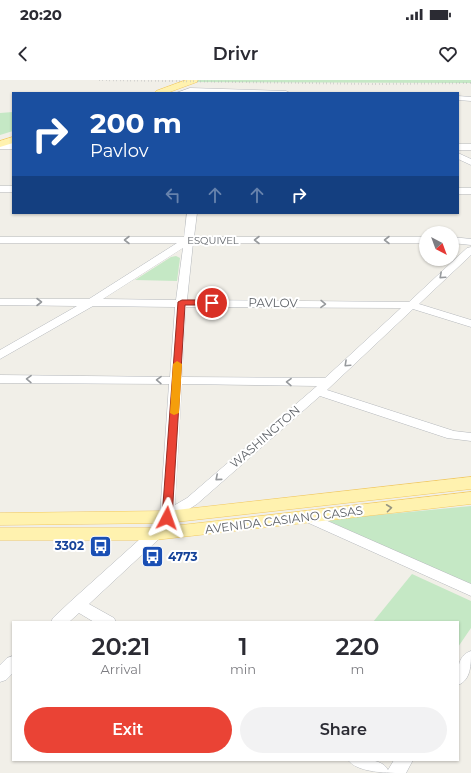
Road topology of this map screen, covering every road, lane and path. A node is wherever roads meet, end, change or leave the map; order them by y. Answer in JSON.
{"nodes":[{"id":1,"x":194,"y":80,"type":"edge"},
{"id":2,"x":177,"y":90,"type":"edge"},
{"id":3,"x":165,"y":92,"type":"edge"},
{"id":4,"x":251,"y":92,"type":"edge"},
{"id":5,"x":459,"y":98,"type":"edge"},
{"id":6,"x":471,"y":99,"type":"edge"},
{"id":7,"x":459,"y":147,"type":"edge"},
{"id":8,"x":471,"y":147,"type":"edge"},
{"id":9,"x":459,"y":156,"type":"edge"},
{"id":10,"x":471,"y":162,"type":"edge"},
{"id":11,"x":0,"y":189,"type":"edge"},
{"id":12,"x":12,"y":189,"type":"edge"},
{"id":13,"x":459,"y":191,"type":"edge"},
{"id":14,"x":471,"y":191,"type":"edge"},
{"id":15,"x":192,"y":214,"type":"edge"},
{"id":16,"x":0,"y":240,"type":"edge"},
{"id":17,"x":189,"y":240,"type":"junction"},
{"id":18,"x":419,"y":240,"type":"edge"},
{"id":19,"x":459,"y":241,"type":"edge"},
{"id":20,"x":471,"y":242,"type":"edge"},
{"id":21,"x":471,"y":250,"type":"edge"},
{"id":22,"x":0,"y":302,"type":"edge"},
{"id":23,"x":92,"y":302,"type":"junction"},
{"id":24,"x":182,"y":302,"type":"junction"},
{"id":25,"x":410,"y":305,"type":"junction"},
{"id":26,"x":471,"y":324,"type":"edge"},
{"id":27,"x":0,"y":356,"type":"edge"},
{"id":28,"x":0,"y":379,"type":"edge"},
{"id":29,"x":176,"y":380,"type":"junction"},
{"id":30,"x":328,"y":382,"type":"junction"},
{"id":31,"x":318,"y":391,"type":"junction"},
{"id":32,"x":471,"y":436,"type":"edge"},
{"id":33,"x":471,"y":483,"type":"edge"},
{"id":34,"x":471,"y":498,"type":"edge"},
{"id":35,"x":307,"y":517,"type":"junction"},
{"id":36,"x":167,"y":518,"type":"junction"},
{"id":37,"x":0,"y":519,"type":"edge"},
{"id":38,"x":0,"y":534,"type":"edge"},
{"id":39,"x":156,"y":534,"type":"junction"},
{"id":40,"x":471,"y":590,"type":"edge"},
{"id":41,"x":78,"y":605,"type":"junction"},
{"id":42,"x":59,"y":621,"type":"edge"},
{"id":43,"x":106,"y":621,"type":"edge"},
{"id":44,"x":471,"y":658,"type":"edge"},
{"id":45,"x":12,"y":664,"type":"edge"},
{"id":46,"x":0,"y":675,"type":"edge"},
{"id":47,"x":459,"y":676,"type":"edge"},
{"id":48,"x":359,"y":761,"type":"edge"},
{"id":49,"x":403,"y":761,"type":"edge"},
{"id":50,"x":380,"y":773,"type":"edge"},
{"id":51,"x":396,"y":773,"type":"edge"}],
"edges":[{"from":1,"to":2,"type":"main road"},
{"from":2,"to":3,"type":"main road"},
{"from":2,"to":4,"type":"street"},
{"from":5,"to":6,"type":"street"},
{"from":7,"to":8,"type":"street"},
{"from":9,"to":10,"type":"street"},
{"from":11,"to":12,"type":"street"},
{"from":13,"to":14,"type":"street"},
{"from":15,"to":17,"type":"street"},
{"from":17,"to":16,"type":"street","name":"ESQUIVEL","one_way":true},
{"from":18,"to":17,"type":"street","name":"ESQUIVEL","one_way":true},
{"from":17,"to":23,"type":"street"},
{"from":17,"to":24,"type":"street"},
{"from":19,"to":20,"type":"street"},
{"from":21,"to":25,"type":"street","name":"WASHINGTON","one_way":true},
{"from":22,"to":23,"type":"street","name":"PAVLOV","one_way":true},
{"from":23,"to":24,"type":"street","name":"PAVLOV"},
{"from":23,"to":27,"type":"street"},
{"from":24,"to":25,"type":"street","name":"PAVLOV","one_way":true},
{"from":24,"to":29,"type":"street"},
{"from":25,"to":26,"type":"street","name":"PAVLOV"},
{"from":25,"to":30,"type":"street","name":"WASHINGTON","one_way":true},
{"from":29,"to":28,"type":"street","one_way":true},
{"from":30,"to":29,"type":"street","one_way":true},
{"from":29,"to":36,"type":"street"},
{"from":30,"to":31,"type":"street","name":"WASHINGTON"},
{"from":31,"to":32,"type":"street"},
{"from":31,"to":36,"type":"street","name":"WASHINGTON","one_way":true},
{"from":33,"to":36,"type":"main road","name":"AVENIDA CASIANO CASAS"},
{"from":35,"to":34,"type":"main road","name":"AVENIDA CASIANO CASAS","one_way":true},
{"from":35,"to":39,"type":"main road","name":"AVENIDA CASIANO CASAS"},
{"from":35,"to":40,"type":"street"},
{"from":36,"to":37,"type":"main road","name":"AVENIDA CASIANO CASAS"},
{"from":36,"to":39,"type":"street","name":"WASHINGTON"},
{"from":38,"to":39,"type":"main road","name":"AVENIDA CASIANO CASAS"},
{"from":39,"to":41,"type":"street","name":"WASHINGTON"},
{"from":41,"to":42,"type":"street","name":"WASHINGTON"},
{"from":41,"to":43,"type":"street"},
{"from":44,"to":47,"type":"street"},
{"from":45,"to":46,"type":"street"},
{"from":48,"to":50,"type":"street"},
{"from":49,"to":51,"type":"street"}]}
